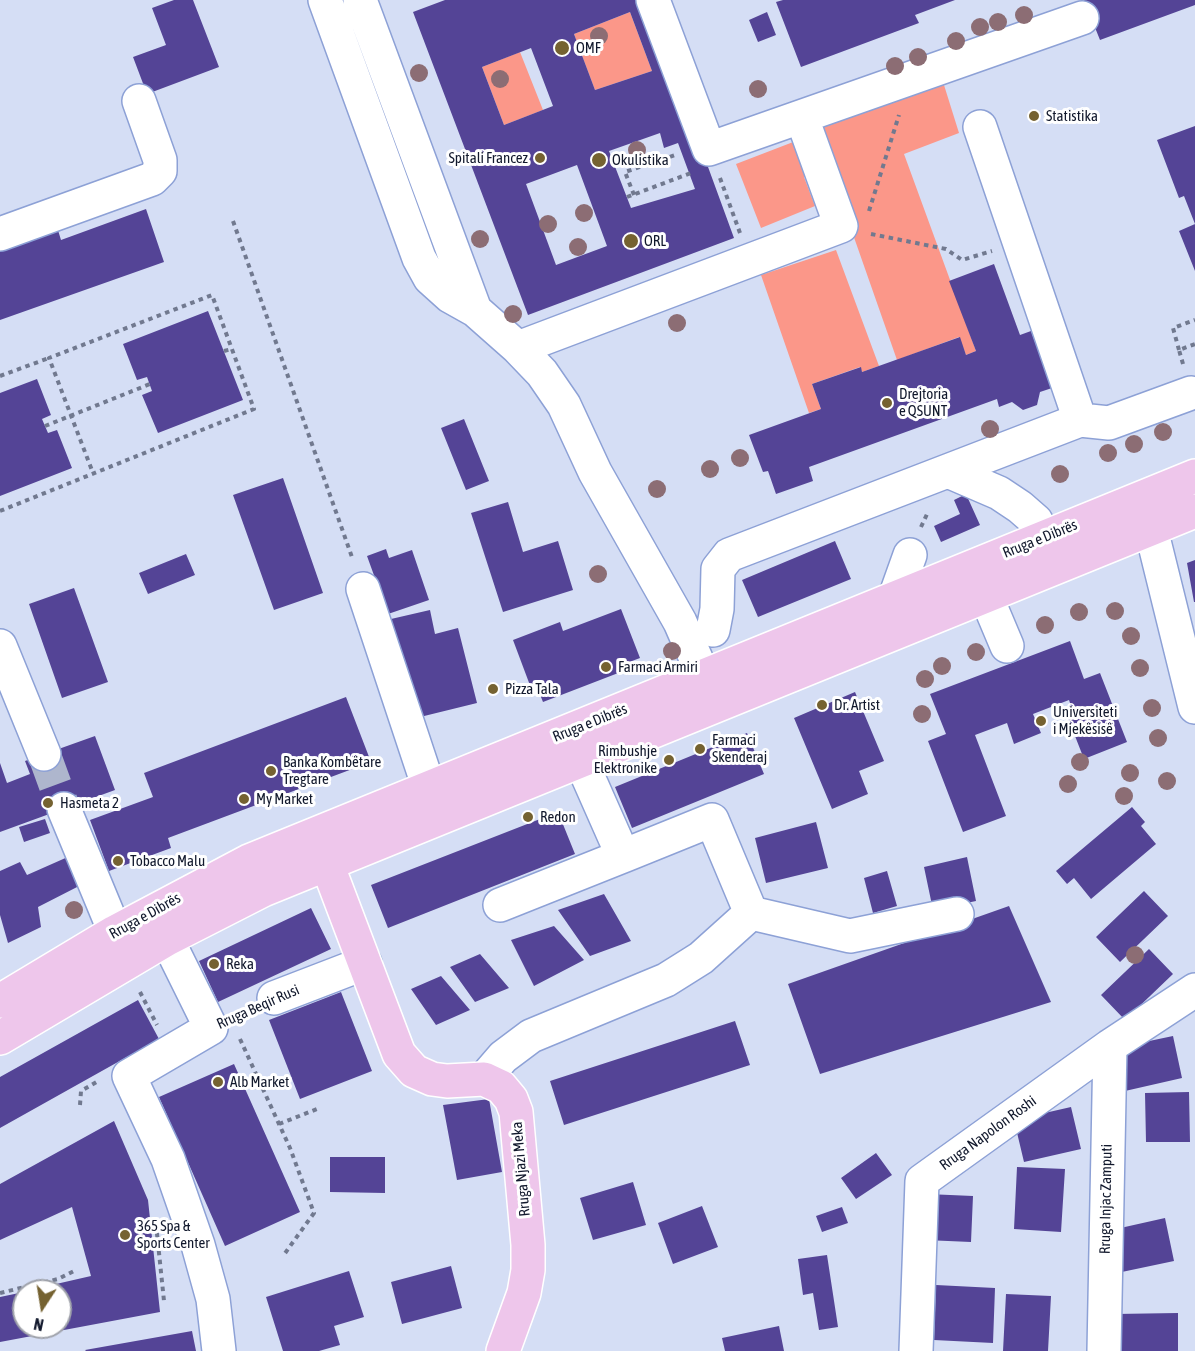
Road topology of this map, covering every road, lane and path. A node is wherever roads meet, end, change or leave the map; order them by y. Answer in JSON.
{"nodes":[{"id":1,"x":325,"y":0,"type":"edge"},
{"id":2,"x":360,"y":0,"type":"edge"},
{"id":3,"x":653,"y":0,"type":"edge"},
{"id":4,"x":1082,"y":18,"type":"dead end"},
{"id":5,"x":910,"y":79,"type":"junction"},
{"id":6,"x":139,"y":101,"type":"dead end"},
{"id":7,"x":802,"y":118,"type":"junction"},
{"id":8,"x":980,"y":127,"type":"dead end"},
{"id":9,"x":702,"y":155,"type":"junction"},
{"id":10,"x":634,"y":195,"type":"junction"},
{"id":11,"x":627,"y":197,"type":"dead end"},
{"id":12,"x":233,"y":221,"type":"dead end"},
{"id":13,"x":852,"y":229,"type":"junction"},
{"id":14,"x":0,"y":234,"type":"edge"},
{"id":15,"x":1020,"y":242,"type":"junction"},
{"id":16,"x":750,"y":261,"type":"junction"},
{"id":17,"x":475,"y":310,"type":"junction"},
{"id":18,"x":1195,"y":320,"type":"edge"},
{"id":19,"x":518,"y":348,"type":"junction"},
{"id":20,"x":232,"y":349,"type":"junction"},
{"id":21,"x":1179,"y":350,"type":"dead end"},
{"id":22,"x":224,"y":351,"type":"dead end"},
{"id":23,"x":49,"y":358,"type":"junction"},
{"id":24,"x":0,"y":376,"type":"edge"},
{"id":25,"x":150,"y":384,"type":"dead end"},
{"id":26,"x":1191,"y":393,"type":"dead end"},
{"id":27,"x":71,"y":416,"type":"junction"},
{"id":28,"x":1080,"y":420,"type":"junction"},
{"id":29,"x":45,"y":426,"type":"dead end"},
{"id":30,"x":948,"y":471,"type":"junction"},
{"id":31,"x":93,"y":473,"type":"junction"},
{"id":32,"x":1195,"y":476,"type":"edge"},
{"id":33,"x":0,"y":511,"type":"edge"},
{"id":34,"x":1195,"y":511,"type":"edge"},
{"id":35,"x":1151,"y":529,"type":"junction"},
{"id":36,"x":632,"y":537,"type":"junction"},
{"id":37,"x":1045,"y":537,"type":"junction"},
{"id":38,"x":910,"y":555,"type":"dead end"},
{"id":39,"x":974,"y":566,"type":"junction"},
{"id":40,"x":1058,"y":568,"type":"junction"},
{"id":41,"x":363,"y":589,"type":"joint"},
{"id":42,"x":896,"y":597,"type":"junction"},
{"id":43,"x":986,"y":597,"type":"junction"},
{"id":44,"x":713,"y":630,"type":"junction"},
{"id":45,"x":0,"y":646,"type":"edge"},
{"id":46,"x":1007,"y":646,"type":"dead end"},
{"id":47,"x":1191,"y":667,"type":"edge"},
{"id":48,"x":716,"y":672,"type":"junction"},
{"id":49,"x":1195,"y":707,"type":"edge"},
{"id":50,"x":44,"y":754,"type":"tunnel mouth"},
{"id":51,"x":581,"y":761,"type":"junction"},
{"id":52,"x":429,"y":788,"type":"junction"},
{"id":53,"x":64,"y":808,"type":"tunnel mouth"},
{"id":54,"x":623,"y":856,"type":"junction"},
{"id":55,"x":327,"y":864,"type":"junction"},
{"id":56,"x":500,"y":905,"type":"dead end"},
{"id":57,"x":751,"y":913,"type":"junction"},
{"id":58,"x":957,"y":914,"type":"dead end"},
{"id":59,"x":114,"y":932,"type":"junction"},
{"id":60,"x":167,"y":939,"type":"junction"},
{"id":61,"x":365,"y":963,"type":"junction"},
{"id":62,"x":1195,"y":990,"type":"edge"},
{"id":63,"x":142,"y":996,"type":"dead end"},
{"id":64,"x":274,"y":998,"type":"dead end"},
{"id":65,"x":0,"y":1001,"type":"edge"},
{"id":66,"x":221,"y":1024,"type":"junction"},
{"id":67,"x":161,"y":1032,"type":"dead end"},
{"id":68,"x":0,"y":1038,"type":"edge"},
{"id":69,"x":1110,"y":1046,"type":"junction"},
{"id":70,"x":484,"y":1079,"type":"junction"},
{"id":71,"x":317,"y":1109,"type":"dead end"},
{"id":72,"x":279,"y":1124,"type":"junction"},
{"id":73,"x":156,"y":1222,"type":"dead end"},
{"id":74,"x":283,"y":1257,"type":"dead end"},
{"id":75,"x":74,"y":1271,"type":"dead end"},
{"id":76,"x":0,"y":1293,"type":"edge"},
{"id":77,"x":164,"y":1301,"type":"dead end"},
{"id":78,"x":219,"y":1351,"type":"edge"},
{"id":79,"x":503,"y":1351,"type":"edge"},
{"id":80,"x":916,"y":1351,"type":"edge"},
{"id":81,"x":1104,"y":1351,"type":"edge"}],
"edges":[{"from":1,"to":17,"type":"street"},
{"from":2,"to":17,"type":"street"},
{"from":3,"to":9,"type":"street"},
{"from":4,"to":5,"type":"street"},
{"from":5,"to":7,"type":"street"},
{"from":5,"to":13,"type":"path"},
{"from":6,"to":14,"type":"street"},
{"from":7,"to":9,"type":"street"},
{"from":7,"to":13,"type":"street"},
{"from":8,"to":15,"type":"street"},
{"from":9,"to":10,"type":"path"},
{"from":9,"to":10,"type":"path"},
{"from":9,"to":16,"type":"path"},
{"from":10,"to":11,"type":"path"},
{"from":12,"to":41,"type":"path"},
{"from":13,"to":15,"type":"path"},
{"from":13,"to":16,"type":"street"},
{"from":15,"to":28,"type":"street"},
{"from":16,"to":19,"type":"street"},
{"from":17,"to":19,"type":"street"},
{"from":18,"to":21,"type":"path"},
{"from":19,"to":36,"type":"street"},
{"from":20,"to":22,"type":"path"},
{"from":20,"to":23,"type":"path"},
{"from":20,"to":31,"type":"path"},
{"from":23,"to":24,"type":"path"},
{"from":23,"to":27,"type":"path"},
{"from":25,"to":27,"type":"path"},
{"from":26,"to":28,"type":"street"},
{"from":27,"to":29,"type":"path"},
{"from":27,"to":31,"type":"path"},
{"from":28,"to":30,"type":"street"},
{"from":30,"to":37,"type":"street"},
{"from":30,"to":44,"type":"street"},
{"from":31,"to":33,"type":"path"},
{"from":32,"to":37,"type":"main road","name":"Rruga e Dibrës"},
{"from":34,"to":35,"type":"main road","name":"Rruga e Dibrës"},
{"from":35,"to":40,"type":"main road","name":"Rruga e Dibrës"},
{"from":35,"to":47,"type":"street"},
{"from":36,"to":44,"type":"street"},
{"from":36,"to":48,"type":"street"},
{"from":37,"to":39,"type":"main road","name":"Rruga e Dibrës"},
{"from":37,"to":40,"type":"street"},
{"from":38,"to":42,"type":"street"},
{"from":39,"to":42,"type":"main road","name":"Rruga e Dibrës"},
{"from":39,"to":43,"type":"street"},
{"from":40,"to":43,"type":"main road","name":"Rruga e Dibrës"},
{"from":41,"to":52,"type":"street"},
{"from":42,"to":48,"type":"main road","name":"Rruga e Dibrës"},
{"from":43,"to":46,"type":"street"},
{"from":43,"to":51,"type":"main road","name":"Rruga e Dibrës"},
{"from":44,"to":48,"type":"street"},
{"from":45,"to":50,"type":"street"},
{"from":47,"to":49,"type":"street"},
{"from":48,"to":52,"type":"main road","name":"Rruga e Dibrës"},
{"from":51,"to":54,"type":"street"},
{"from":51,"to":55,"type":"main road","name":"Rruga e Dibrës"},
{"from":52,"to":59,"type":"main road","name":"Rruga e Dibrës"},
{"from":53,"to":59,"type":"street"},
{"from":54,"to":56,"type":"street"},
{"from":54,"to":57,"type":"street"},
{"from":55,"to":60,"type":"main road","name":"Rruga e Dibrës"},
{"from":55,"to":61,"type":"main road"},
{"from":57,"to":58,"type":"street"},
{"from":57,"to":70,"type":"street"},
{"from":59,"to":65,"type":"main road","name":"Rruga e Dibrës"},
{"from":60,"to":66,"type":"street","name":"Rruga Beqir Rusi"},
{"from":60,"to":68,"type":"main road","name":"Rruga e Dibrës"},
{"from":61,"to":64,"type":"street","name":"Rruga Beqir Rusi"},
{"from":61,"to":70,"type":"main road"},
{"from":62,"to":69,"type":"street","name":"Rruga Napolon Roshi"},
{"from":63,"to":67,"type":"path"},
{"from":66,"to":72,"type":"path"},
{"from":66,"to":78,"type":"street"},
{"from":69,"to":80,"type":"street","name":"Rruga Napolon Roshi"},
{"from":69,"to":81,"type":"street","name":"Rruga Injac Zamputi"},
{"from":70,"to":79,"type":"main road","name":"Rruga Njazi Meka"},
{"from":71,"to":72,"type":"path"},
{"from":72,"to":74,"type":"path"},
{"from":73,"to":77,"type":"path"},
{"from":75,"to":76,"type":"path"}]}
